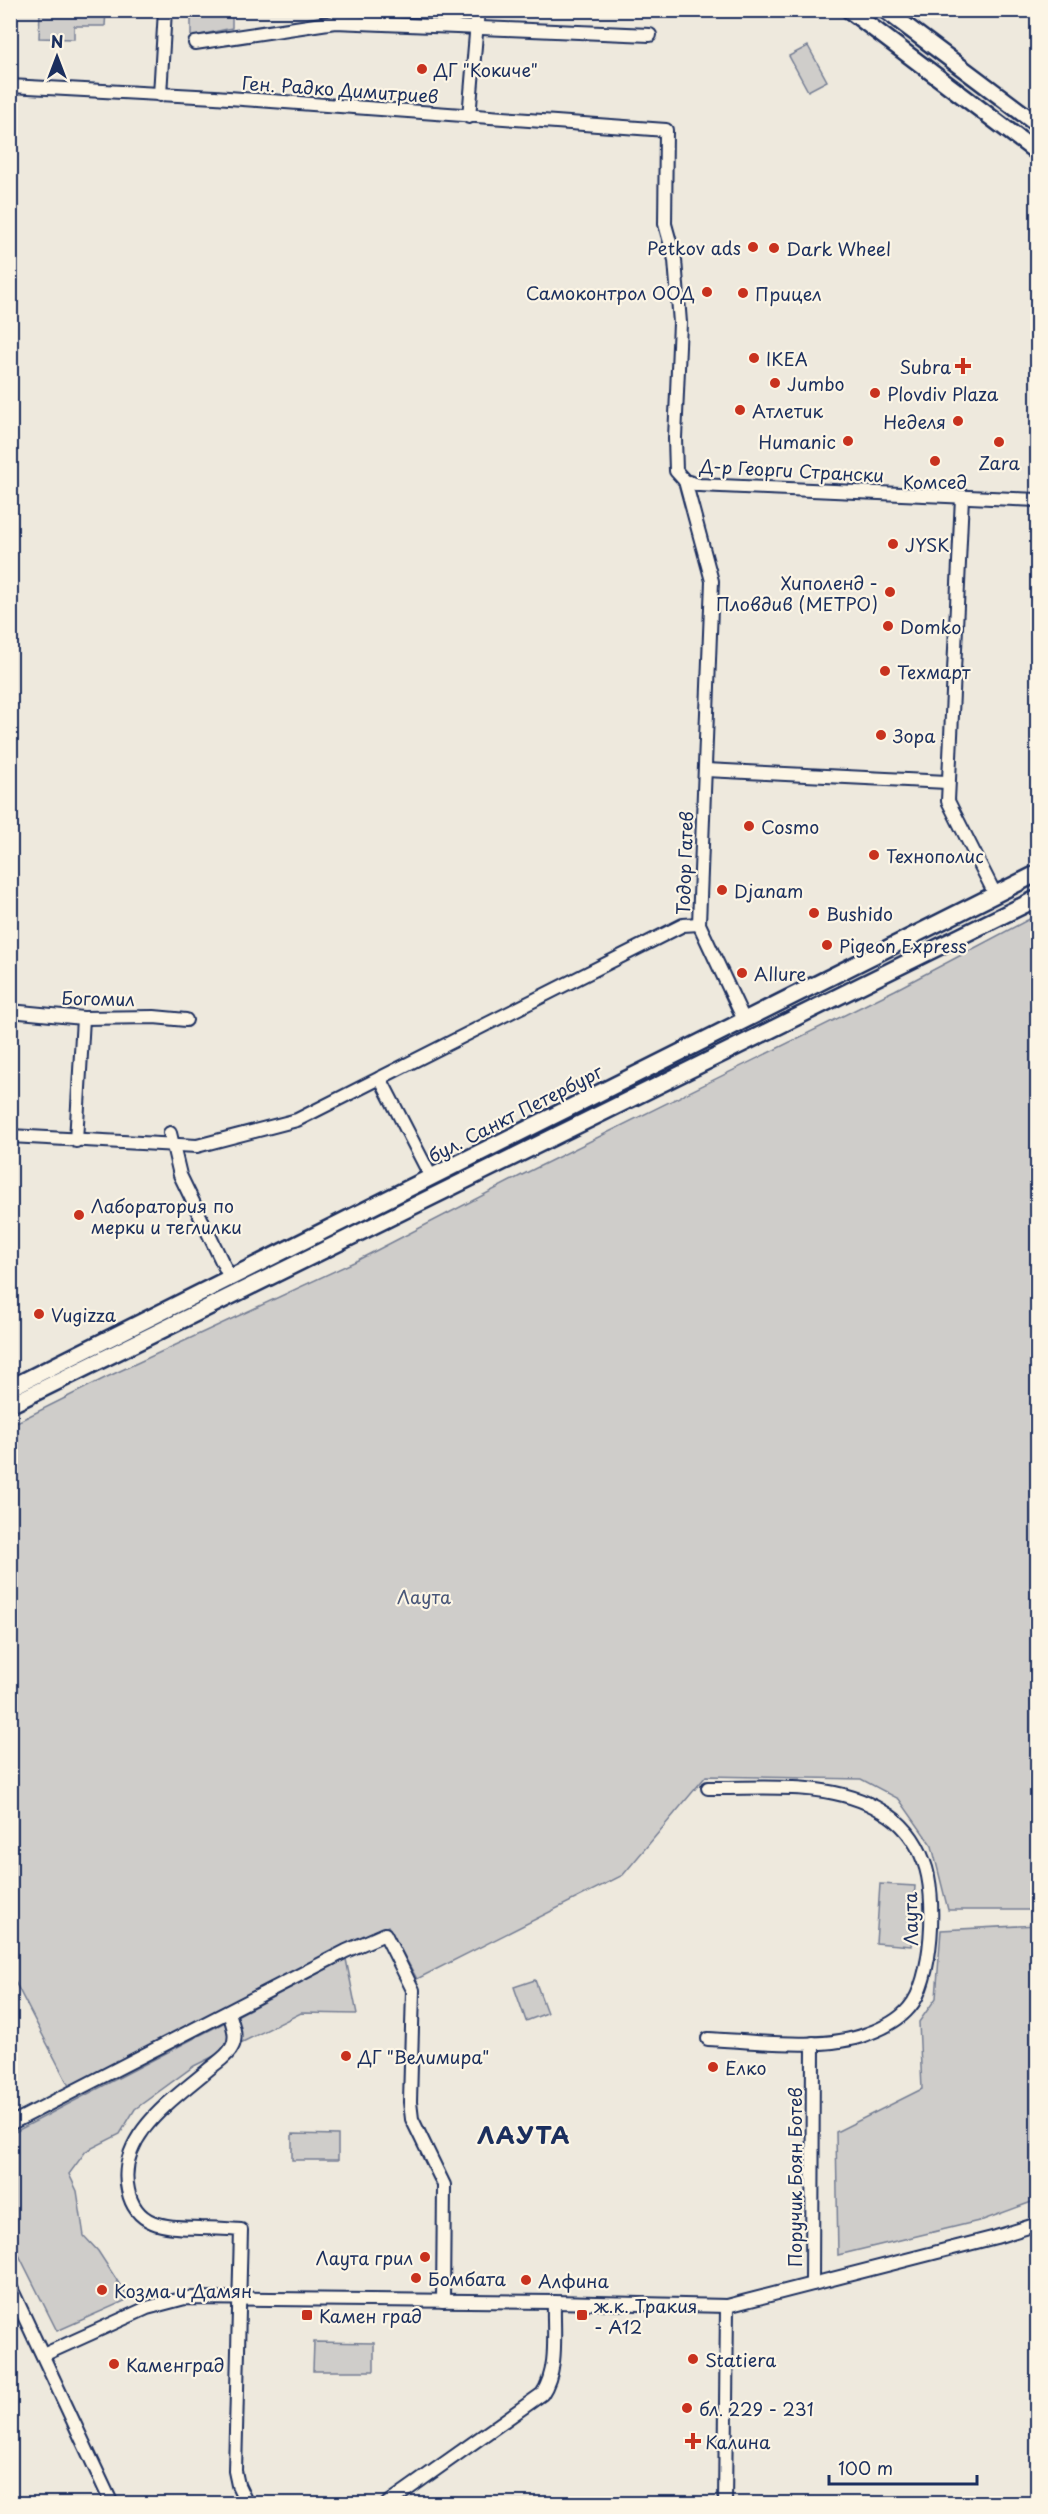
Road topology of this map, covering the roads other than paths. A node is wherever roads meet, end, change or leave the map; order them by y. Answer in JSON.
{"nodes":[{"id":1,"x":165,"y":10,"type":"edge"},
{"id":2,"x":478,"y":10,"type":"edge"},
{"id":3,"x":849,"y":10,"type":"edge"},
{"id":4,"x":885,"y":10,"type":"edge"},
{"id":5,"x":477,"y":28,"type":"junction"},
{"id":6,"x":650,"y":35,"type":"dead end"},
{"id":7,"x":195,"y":43,"type":"dead end"},
{"id":8,"x":10,"y":86,"type":"edge"},
{"id":9,"x":160,"y":95,"type":"junction"},
{"id":10,"x":469,"y":117,"type":"junction"},
{"id":11,"x":1038,"y":125,"type":"edge"},
{"id":12,"x":666,"y":130,"type":"joint"},
{"id":13,"x":1038,"y":153,"type":"edge"},
{"id":14,"x":684,"y":481,"type":"junction"},
{"id":15,"x":962,"y":497,"type":"junction"},
{"id":16,"x":1038,"y":500,"type":"edge"},
{"id":17,"x":706,"y":770,"type":"junction"},
{"id":18,"x":948,"y":782,"type":"junction"},
{"id":19,"x":1038,"y":873,"type":"edge"},
{"id":20,"x":995,"y":894,"type":"junction"},
{"id":21,"x":1038,"y":898,"type":"edge"},
{"id":22,"x":699,"y":924,"type":"junction"},
{"id":23,"x":10,"y":1011,"type":"edge"},
{"id":24,"x":83,"y":1018,"type":"junction"},
{"id":25,"x":186,"y":1020,"type":"dead end"},
{"id":26,"x":744,"y":1020,"type":"junction"},
{"id":27,"x":380,"y":1078,"type":"junction"},
{"id":28,"x":10,"y":1136,"type":"edge"},
{"id":29,"x":171,"y":1139,"type":"junction"},
{"id":30,"x":76,"y":1141,"type":"junction"},
{"id":31,"x":431,"y":1177,"type":"junction"},
{"id":32,"x":230,"y":1278,"type":"junction"},
{"id":33,"x":10,"y":1388,"type":"edge"},
{"id":34,"x":10,"y":1405,"type":"edge"},
{"id":35,"x":708,"y":1788,"type":"dead end"},
{"id":36,"x":229,"y":2012,"type":"junction"},
{"id":37,"x":708,"y":2039,"type":"dead end"},
{"id":38,"x":813,"y":2043,"type":"junction"},
{"id":39,"x":10,"y":2124,"type":"edge"},
{"id":40,"x":1038,"y":2224,"type":"edge"},
{"id":41,"x":812,"y":2284,"type":"junction"},
{"id":42,"x":10,"y":2286,"type":"edge"},
{"id":43,"x":239,"y":2300,"type":"junction"},
{"id":44,"x":443,"y":2301,"type":"junction"},
{"id":45,"x":554,"y":2301,"type":"junction"},
{"id":46,"x":727,"y":2306,"type":"junction"},
{"id":47,"x":43,"y":2355,"type":"junction"},
{"id":48,"x":112,"y":2504,"type":"edge"},
{"id":49,"x":246,"y":2504,"type":"edge"},
{"id":50,"x":387,"y":2504,"type":"edge"},
{"id":51,"x":725,"y":2504,"type":"edge"}],
"edges":[{"from":1,"to":9,"type":"street"},
{"from":2,"to":5,"type":"street"},
{"from":3,"to":13,"type":"main road"},
{"from":4,"to":11,"type":"main road"},
{"from":5,"to":6,"type":"street"},
{"from":5,"to":7,"type":"street"},
{"from":5,"to":10,"type":"street"},
{"from":8,"to":9,"type":"street","name":"Ген. Радко Димитриев"},
{"from":9,"to":10,"type":"street","name":"Ген. Радко Димитриев"},
{"from":10,"to":12,"type":"street","name":"Ген. Радко Димитриев"},
{"from":12,"to":14,"type":"street","name":"Д-р Георги Странски"},
{"from":14,"to":15,"type":"street","name":"Д-р Георги Странски"},
{"from":14,"to":17,"type":"street","name":"Тодор Гатев"},
{"from":15,"to":16,"type":"street","name":"Д-р Георги Странски"},
{"from":15,"to":18,"type":"street"},
{"from":17,"to":18,"type":"street"},
{"from":17,"to":22,"type":"street","name":"Тодор Гатев"},
{"from":18,"to":20,"type":"street"},
{"from":19,"to":20,"type":"main road","name":"бул. Санкт Петербург"},
{"from":20,"to":26,"type":"main road","name":"бул. Санкт Петербург"},
{"from":21,"to":34,"type":"main road","name":"бул. Санкт Петербург"},
{"from":22,"to":26,"type":"street","name":"Тодор Гатев"},
{"from":22,"to":27,"type":"street"},
{"from":23,"to":24,"type":"street","name":"Богомил"},
{"from":24,"to":25,"type":"street","name":"Богомил"},
{"from":24,"to":30,"type":"street"},
{"from":26,"to":31,"type":"main road","name":"бул. Санкт Петербург"},
{"from":27,"to":29,"type":"street"},
{"from":27,"to":31,"type":"street"},
{"from":28,"to":30,"type":"street"},
{"from":29,"to":30,"type":"street"},
{"from":29,"to":32,"type":"street"},
{"from":31,"to":32,"type":"main road","name":"бул. Санкт Петербург"},
{"from":32,"to":33,"type":"main road","name":"бул. Санкт Петербург"},
{"from":35,"to":38,"type":"street","name":"Лаута"},
{"from":36,"to":39,"type":"street"},
{"from":36,"to":43,"type":"street"},
{"from":36,"to":44,"type":"street"},
{"from":37,"to":38,"type":"street","name":"Лаута"},
{"from":38,"to":41,"type":"street","name":"Поручик Боян Ботев"},
{"from":40,"to":41,"type":"street"},
{"from":41,"to":46,"type":"street","name":"Поручик Боян Ботев"},
{"from":42,"to":47,"type":"street"},
{"from":43,"to":44,"type":"street","name":"Поручик Боян Ботев"},
{"from":43,"to":47,"type":"street","name":"Поручик Боян Ботев"},
{"from":43,"to":49,"type":"street"},
{"from":44,"to":45,"type":"street","name":"Поручик Боян Ботев"},
{"from":45,"to":46,"type":"street","name":"Поручик Боян Ботев"},
{"from":45,"to":50,"type":"street"},
{"from":46,"to":51,"type":"street"},
{"from":47,"to":48,"type":"street"}]}
